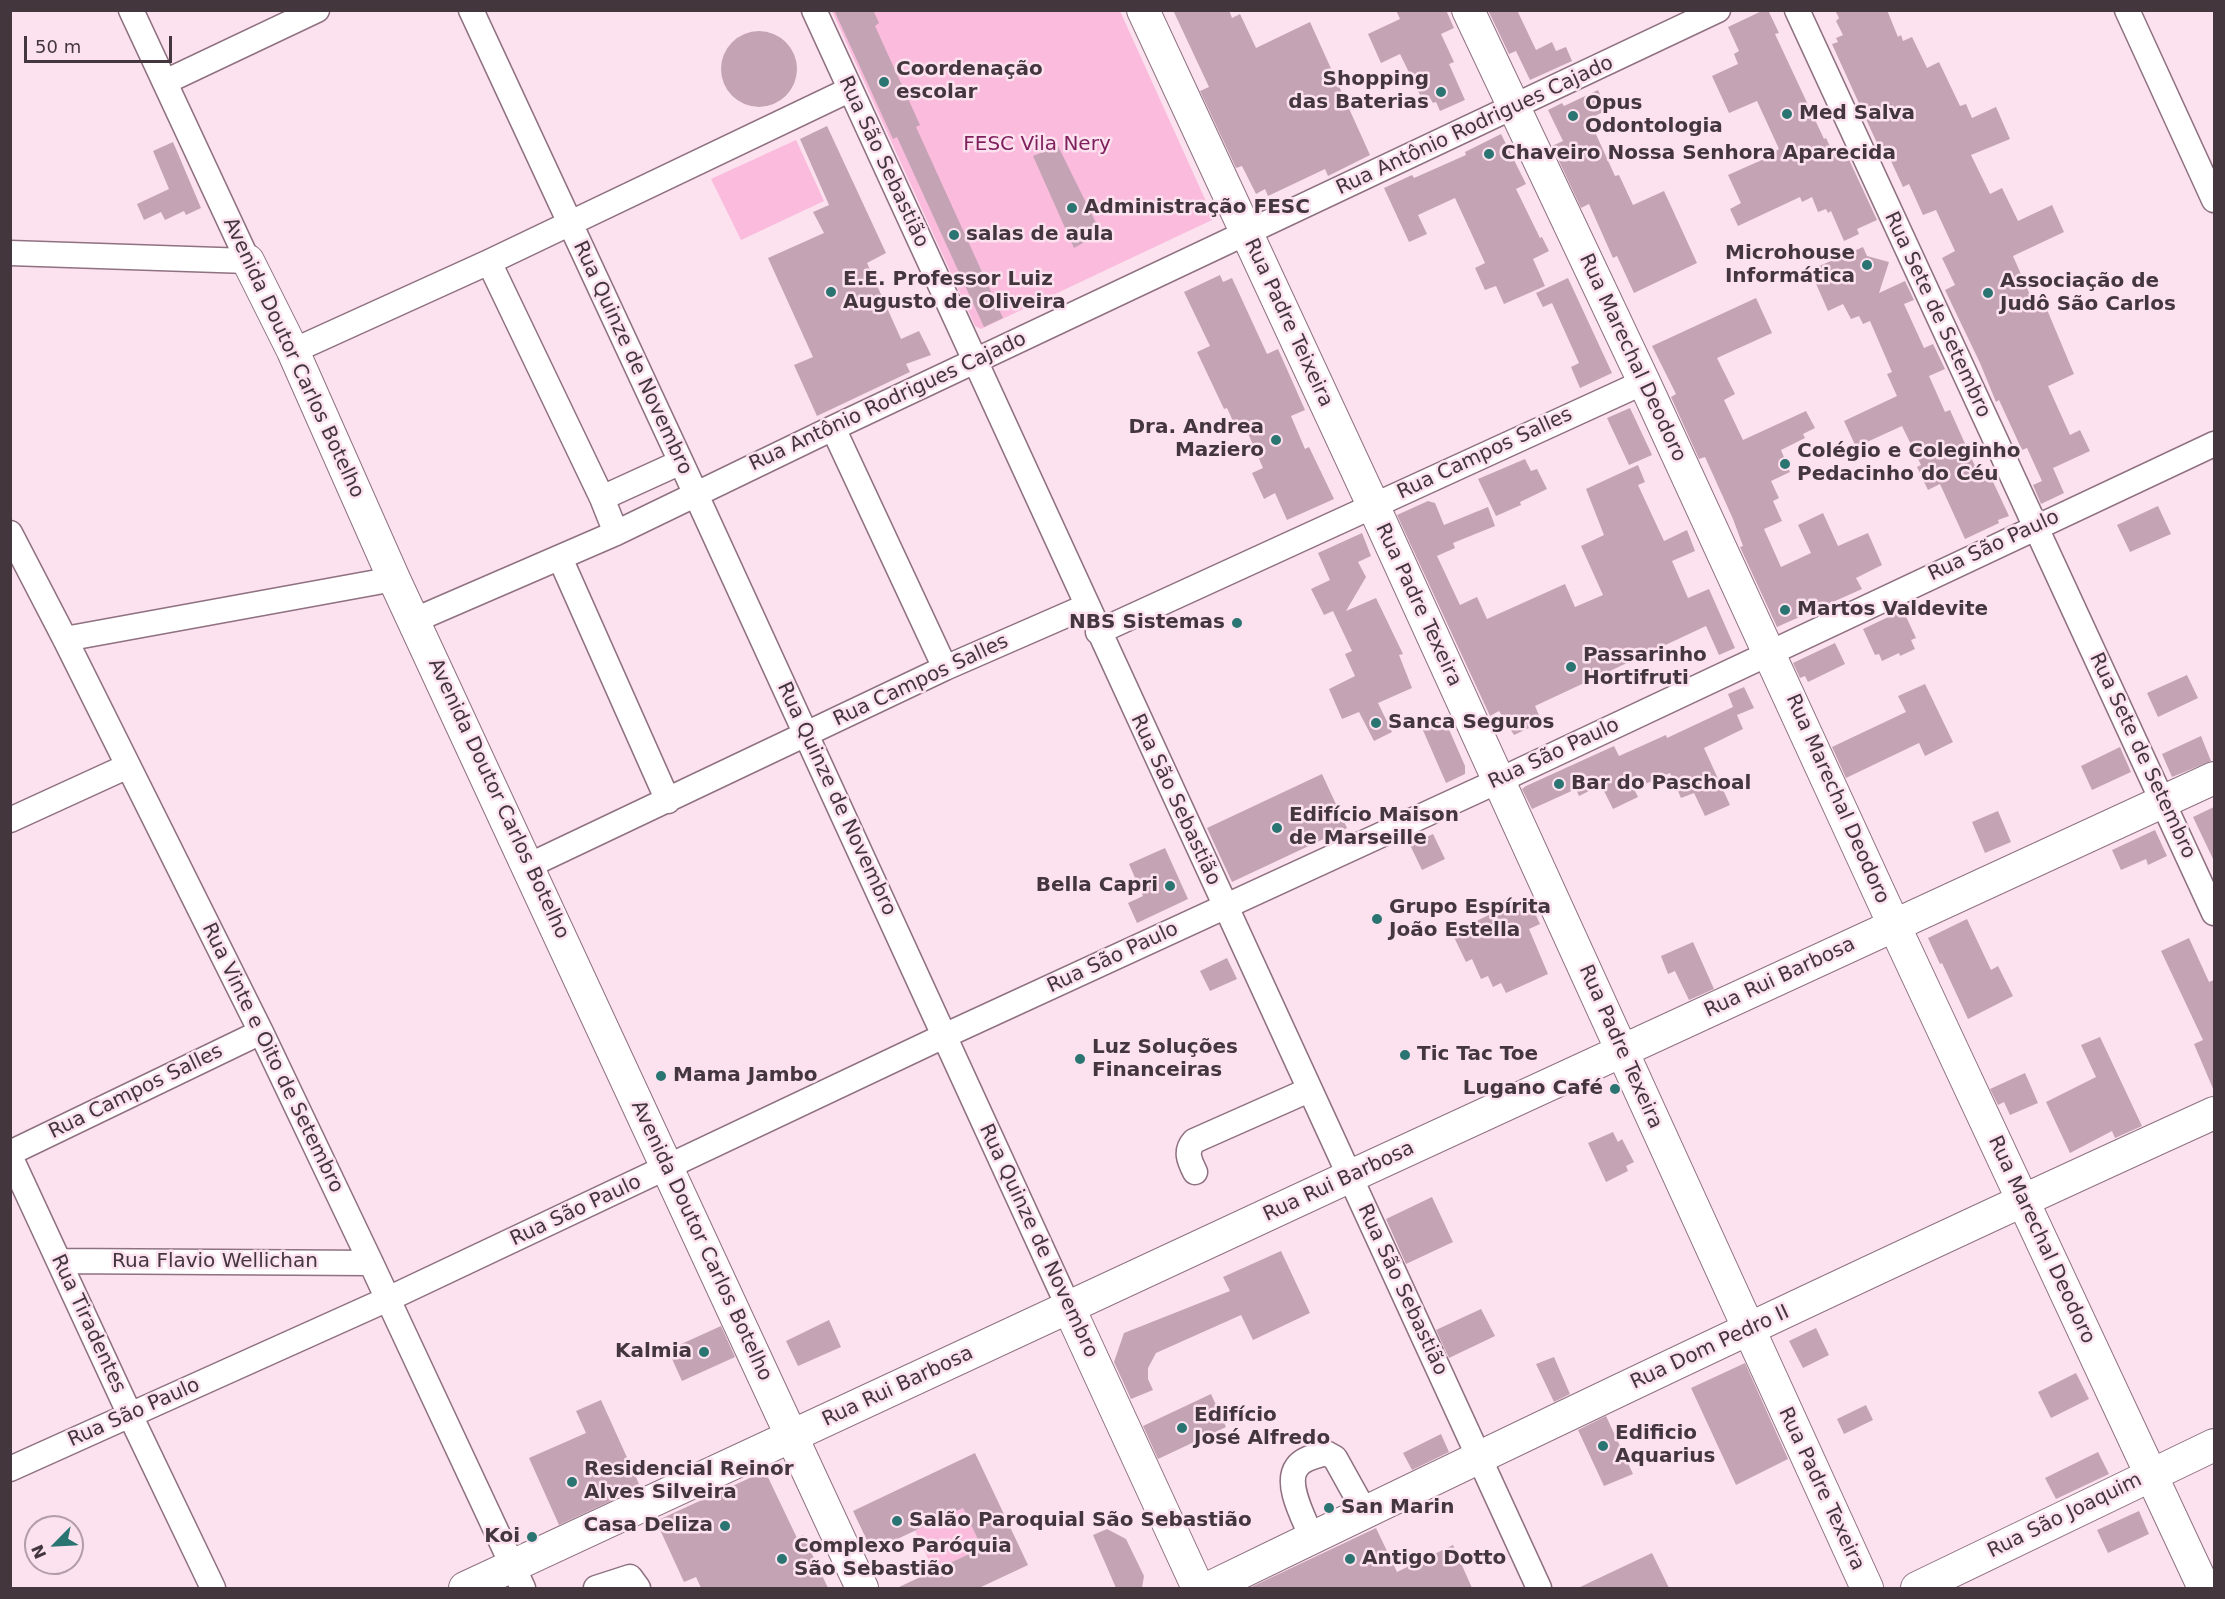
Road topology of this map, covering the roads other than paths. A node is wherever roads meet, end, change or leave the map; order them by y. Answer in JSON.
{"nodes":[{"id":1,"x":131,"y":10,"type":"edge"},
{"id":2,"x":317,"y":10,"type":"edge"},
{"id":3,"x":471,"y":10,"type":"edge"},
{"id":4,"x":813,"y":10,"type":"edge"},
{"id":5,"x":1143,"y":10,"type":"edge"},
{"id":6,"x":1468,"y":10,"type":"edge"},
{"id":7,"x":1719,"y":10,"type":"edge"},
{"id":8,"x":1797,"y":10,"type":"edge"},
{"id":9,"x":2127,"y":10,"type":"edge"},
{"id":10,"x":165,"y":82,"type":"junction"},
{"id":11,"x":849,"y":90,"type":"junction"},
{"id":12,"x":1514,"y":108,"type":"junction"},
{"id":13,"x":2214,"y":200,"type":"edge"},
{"id":14,"x":570,"y":223,"type":"junction"},
{"id":15,"x":1246,"y":233,"type":"junction"},
{"id":16,"x":10,"y":253,"type":"edge"},
{"id":17,"x":248,"y":261,"type":"junction"},
{"id":18,"x":489,"y":261,"type":"junction"},
{"id":19,"x":293,"y":351,"type":"junction"},
{"id":20,"x":975,"y":361,"type":"junction"},
{"id":21,"x":1644,"y":382,"type":"junction"},
{"id":22,"x":833,"y":428,"type":"junction"},
{"id":23,"x":2214,"y":444,"type":"edge"},
{"id":24,"x":681,"y":462,"type":"junction"},
{"id":25,"x":695,"y":493,"type":"junction"},
{"id":26,"x":602,"y":498,"type":"junction"},
{"id":27,"x":1372,"y":506,"type":"junction"},
{"id":28,"x":2036,"y":526,"type":"junction"},
{"id":29,"x":10,"y":533,"type":"edge"},
{"id":30,"x":616,"y":533,"type":"junction"},
{"id":31,"x":560,"y":558,"type":"junction"},
{"id":32,"x":394,"y":579,"type":"junction"},
{"id":33,"x":1087,"y":606,"type":"junction"},
{"id":34,"x":415,"y":620,"type":"junction"},
{"id":35,"x":1098,"y":632,"type":"junction"},
{"id":36,"x":65,"y":639,"type":"junction"},
{"id":37,"x":1770,"y":652,"type":"junction"},
{"id":38,"x":945,"y":668,"type":"junction"},
{"id":39,"x":807,"y":734,"type":"junction"},
{"id":40,"x":128,"y":766,"type":"junction"},
{"id":41,"x":2214,"y":778,"type":"edge"},
{"id":42,"x":1498,"y":781,"type":"junction"},
{"id":43,"x":668,"y":801,"type":"junction"},
{"id":44,"x":2163,"y":802,"type":"junction"},
{"id":45,"x":10,"y":820,"type":"edge"},
{"id":46,"x":528,"y":866,"type":"junction"},
{"id":47,"x":1224,"y":907,"type":"junction"},
{"id":48,"x":2214,"y":913,"type":"edge"},
{"id":49,"x":1894,"y":925,"type":"junction"},
{"id":50,"x":261,"y":1032,"type":"junction"},
{"id":51,"x":944,"y":1036,"type":"junction"},
{"id":52,"x":1622,"y":1052,"type":"junction"},
{"id":53,"x":1309,"y":1090,"type":"junction"},
{"id":54,"x":2214,"y":1113,"type":"edge"},
{"id":55,"x":10,"y":1154,"type":"edge"},
{"id":56,"x":667,"y":1167,"type":"junction"},
{"id":57,"x":1195,"y":1172,"type":"dead end"},
{"id":58,"x":1349,"y":1177,"type":"junction"},
{"id":59,"x":2022,"y":1200,"type":"junction"},
{"id":60,"x":59,"y":1261,"type":"junction"},
{"id":61,"x":371,"y":1263,"type":"junction"},
{"id":62,"x":388,"y":1299,"type":"junction"},
{"id":63,"x":1069,"y":1308,"type":"junction"},
{"id":64,"x":1748,"y":1329,"type":"junction"},
{"id":65,"x":130,"y":1415,"type":"junction"},
{"id":66,"x":791,"y":1436,"type":"junction"},
{"id":67,"x":2214,"y":1445,"type":"edge"},
{"id":68,"x":1479,"y":1458,"type":"junction"},
{"id":69,"x":10,"y":1469,"type":"edge"},
{"id":70,"x":2150,"y":1475,"type":"junction"},
{"id":71,"x":1365,"y":1512,"type":"junction"},
{"id":72,"x":1312,"y":1538,"type":"junction"},
{"id":73,"x":517,"y":1578,"type":"edge"},
{"id":74,"x":213,"y":1588,"type":"edge"},
{"id":75,"x":465,"y":1588,"type":"edge"},
{"id":76,"x":596,"y":1588,"type":"edge"},
{"id":77,"x":638,"y":1588,"type":"edge"},
{"id":78,"x":862,"y":1588,"type":"edge"},
{"id":79,"x":1198,"y":1588,"type":"edge"},
{"id":80,"x":1209,"y":1588,"type":"edge"},
{"id":81,"x":1539,"y":1588,"type":"edge"},
{"id":82,"x":1867,"y":1588,"type":"edge"},
{"id":83,"x":1917,"y":1588,"type":"edge"},
{"id":84,"x":2204,"y":1588,"type":"edge"}],
"edges":[{"from":1,"to":10,"type":"street","name":"Avenida Doutor Carlos Botelho"},
{"from":2,"to":10,"type":"street"},
{"from":3,"to":14,"type":"street","name":"Rua Quinze de Novembro"},
{"from":4,"to":11,"type":"street","name":"Rua São Sebastião"},
{"from":5,"to":15,"type":"main road","name":"Rua Padre Teixeira"},
{"from":6,"to":12,"type":"main road","name":"Rua Marechal Deodoro"},
{"from":7,"to":12,"type":"street","name":"Rua Antônio Rodrigues Cajado"},
{"from":8,"to":28,"type":"street","name":"Rua Sete de Setembro"},
{"from":9,"to":13,"type":"street"},
{"from":10,"to":17,"type":"street","name":"Avenida Doutor Carlos Botelho"},
{"from":11,"to":14,"type":"street"},
{"from":11,"to":20,"type":"street","name":"Rua São Sebastião"},
{"from":12,"to":15,"type":"street","name":"Rua Antônio Rodrigues Cajado"},
{"from":12,"to":21,"type":"main road","name":"Rua Marechal Deodoro"},
{"from":14,"to":18,"type":"street"},
{"from":14,"to":24,"type":"street","name":"Rua Quinze de Novembro"},
{"from":15,"to":20,"type":"street","name":"Rua Antônio Rodrigues Cajado"},
{"from":15,"to":27,"type":"main road","name":"Rua Padre Teixeira"},
{"from":16,"to":17,"type":"street"},
{"from":17,"to":19,"type":"main road","name":"Avenida Doutor Carlos Botelho"},
{"from":18,"to":19,"type":"street"},
{"from":18,"to":26,"type":"street"},
{"from":19,"to":32,"type":"main road","name":"Avenida Doutor Carlos Botelho"},
{"from":20,"to":22,"type":"street","name":"Rua Antônio Rodrigues Cajado"},
{"from":20,"to":33,"type":"street","name":"Rua São Sebastião"},
{"from":21,"to":27,"type":"street","name":"Rua Campos Salles"},
{"from":21,"to":37,"type":"main road","name":"Rua Marechal Deodoro"},
{"from":22,"to":25,"type":"street","name":"Rua Antônio Rodrigues Cajado"},
{"from":22,"to":38,"type":"street"},
{"from":23,"to":28,"type":"street","name":"Rua São Paulo"},
{"from":24,"to":25,"type":"street","name":"Rua Quinze de Novembro"},
{"from":24,"to":26,"type":"street"},
{"from":25,"to":30,"type":"street","name":"Rua Antônio Rodrigues Cajado"},
{"from":25,"to":39,"type":"street","name":"Rua Quinze de Novembro"},
{"from":26,"to":30,"type":"street"},
{"from":27,"to":35,"type":"street","name":"Rua Campos Salles"},
{"from":27,"to":42,"type":"main road","name":"Rua Padre Texeira"},
{"from":28,"to":37,"type":"street","name":"Rua São Paulo"},
{"from":28,"to":44,"type":"street","name":"Rua Sete de Setembro"},
{"from":29,"to":36,"type":"street","name":"Rua Vinte e Oito de Setembro"},
{"from":30,"to":31,"type":"street","name":"Rua Antônio Rodrigues Cajado"},
{"from":31,"to":34,"type":"street","name":"Rua Antônio Rodrigues Cajado"},
{"from":31,"to":43,"type":"street"},
{"from":32,"to":34,"type":"main road","name":"Avenida Doutor Carlos Botelho"},
{"from":32,"to":36,"type":"street"},
{"from":33,"to":35,"type":"street","name":"Rua São Sebastião"},
{"from":33,"to":38,"type":"street","name":"Rua Campos Salles"},
{"from":34,"to":46,"type":"main road","name":"Avenida Doutor Carlos Botelho"},
{"from":35,"to":47,"type":"street","name":"Rua São Sebastião"},
{"from":36,"to":40,"type":"street","name":"Rua Vinte e Oito de Setembro"},
{"from":37,"to":42,"type":"street","name":"Rua São Paulo"},
{"from":37,"to":49,"type":"main road","name":"Rua Marechal Deodoro"},
{"from":38,"to":39,"type":"street","name":"Rua Campos Salles"},
{"from":39,"to":43,"type":"street","name":"Rua Campos Salles"},
{"from":39,"to":51,"type":"street","name":"Rua Quinze de Novembro"},
{"from":40,"to":45,"type":"street"},
{"from":40,"to":50,"type":"street","name":"Rua Vinte e Oito de Setembro"},
{"from":41,"to":44,"type":"main road","name":"Rua Rui Barbosa"},
{"from":42,"to":47,"type":"street","name":"Rua São Paulo"},
{"from":42,"to":52,"type":"main road","name":"Rua Padre Texeira"},
{"from":43,"to":46,"type":"street","name":"Rua Campos Salles"},
{"from":44,"to":48,"type":"street","name":"Rua Sete de Setembro"},
{"from":44,"to":49,"type":"main road","name":"Rua Rui Barbosa"},
{"from":46,"to":56,"type":"main road","name":"Avenida Doutor Carlos Botelho"},
{"from":47,"to":51,"type":"street","name":"Rua São Paulo"},
{"from":47,"to":53,"type":"street","name":"Rua São Sebastião"},
{"from":49,"to":52,"type":"main road","name":"Rua Rui Barbosa"},
{"from":49,"to":59,"type":"main road","name":"Rua Marechal Deodoro"},
{"from":50,"to":55,"type":"street","name":"Rua Campos Salles"},
{"from":50,"to":61,"type":"street","name":"Rua Vinte e Oito de Setembro"},
{"from":51,"to":56,"type":"street","name":"Rua São Paulo"},
{"from":51,"to":63,"type":"street","name":"Rua Quinze de Novembro"},
{"from":52,"to":58,"type":"main road","name":"Rua Rui Barbosa"},
{"from":52,"to":64,"type":"main road","name":"Rua Padre Texeira"},
{"from":53,"to":57,"type":"street"},
{"from":53,"to":58,"type":"street","name":"Rua São Sebastião"},
{"from":54,"to":59,"type":"main road","name":"Rua Dom Pedro II"},
{"from":55,"to":60,"type":"street","name":"Rua Tiradentes"},
{"from":56,"to":62,"type":"street","name":"Rua São Paulo"},
{"from":56,"to":66,"type":"main road","name":"Avenida Doutor Carlos Botelho"},
{"from":58,"to":63,"type":"main road","name":"Rua Rui Barbosa"},
{"from":58,"to":68,"type":"street","name":"Rua São Sebastião"},
{"from":59,"to":64,"type":"main road","name":"Rua Dom Pedro II"},
{"from":59,"to":70,"type":"main road","name":"Rua Marechal Deodoro"},
{"from":60,"to":61,"type":"street","name":"Rua Flavio Wellichan"},
{"from":60,"to":65,"type":"street","name":"Rua Tiradentes"},
{"from":61,"to":62,"type":"street","name":"Rua Vinte e Oito de Setembro"},
{"from":62,"to":65,"type":"street","name":"Rua São Paulo"},
{"from":62,"to":73,"type":"street","name":"Rua Vinte e Oito de Setembro"},
{"from":63,"to":66,"type":"main road","name":"Rua Rui Barbosa"},
{"from":63,"to":79,"type":"main road","name":"Rua Quinze de Novembro"},
{"from":64,"to":68,"type":"main road","name":"Rua Dom Pedro II"},
{"from":64,"to":82,"type":"main road","name":"Rua Padre Texeira"},
{"from":65,"to":69,"type":"street","name":"Rua São Paulo"},
{"from":65,"to":74,"type":"street","name":"Rua Tiradentes"},
{"from":66,"to":73,"type":"main road","name":"Rua Rui Barbosa"},
{"from":66,"to":78,"type":"main road","name":"Avenida Doutor Carlos Botelho"},
{"from":67,"to":70,"type":"main road","name":"Rua São Joaquim"},
{"from":68,"to":71,"type":"main road","name":"Rua Dom Pedro II"},
{"from":68,"to":81,"type":"street","name":"Rua São Sebastião"},
{"from":70,"to":83,"type":"main road","name":"Rua São Joaquim"},
{"from":70,"to":84,"type":"main road","name":"Rua Marechal Deodoro"},
{"from":71,"to":72,"type":"main road","name":"Rua Dom Pedro II"},
{"from":71,"to":72,"type":"street"},
{"from":72,"to":80,"type":"main road","name":"Rua Dom Pedro II"},
{"from":73,"to":75,"type":"main road","name":"Rua Rui Barbosa"},
{"from":76,"to":77,"type":"street"}]}
